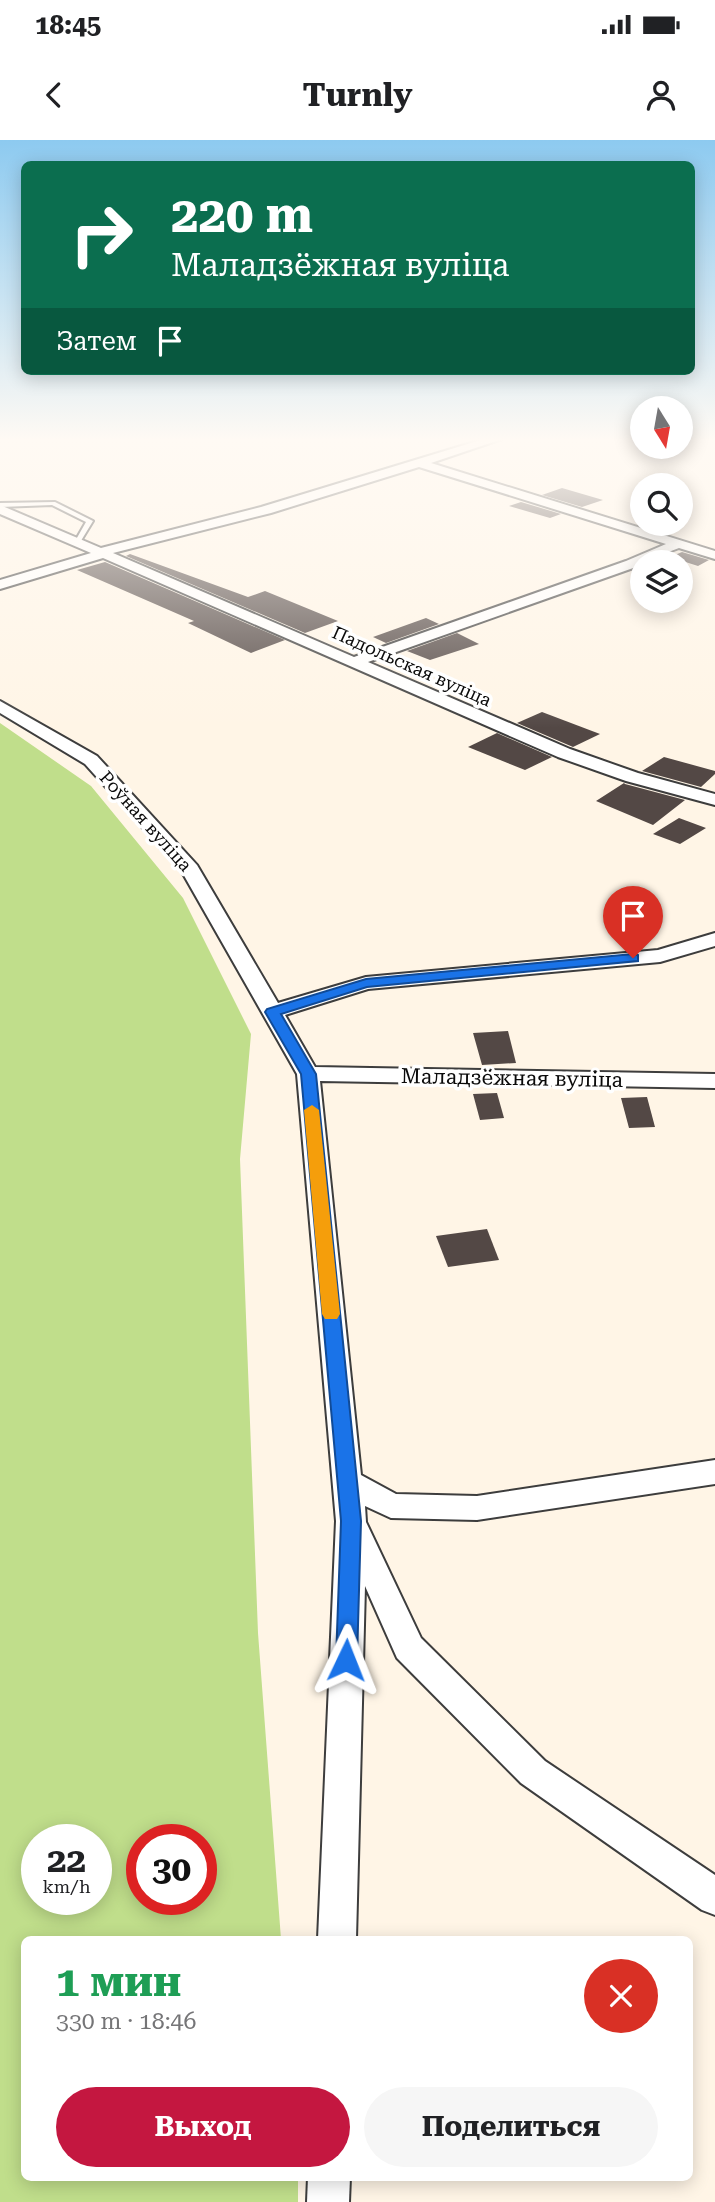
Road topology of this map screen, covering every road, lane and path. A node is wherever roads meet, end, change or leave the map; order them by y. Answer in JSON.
{"nodes":[{"id":1,"x":60,"y":535,"type":"edge"},
{"id":2,"x":82,"y":535,"type":"edge"},
{"id":3,"x":169,"y":535,"type":"edge"},
{"id":4,"x":650,"y":535,"type":"edge"},
{"id":5,"x":77,"y":543,"type":"junction"},
{"id":6,"x":678,"y":544,"type":"junction"},
{"id":7,"x":101,"y":553,"type":"junction"},
{"id":8,"x":715,"y":555,"type":"edge"},
{"id":9,"x":0,"y":585,"type":"edge"},
{"id":10,"x":354,"y":662,"type":"junction"},
{"id":11,"x":0,"y":706,"type":"edge"},
{"id":12,"x":715,"y":800,"type":"edge"},
{"id":13,"x":715,"y":939,"type":"edge"},
{"id":14,"x":272,"y":1012,"type":"junction"},
{"id":15,"x":308,"y":1074,"type":"junction"},
{"id":16,"x":715,"y":1082,"type":"edge"},
{"id":17,"x":715,"y":1472,"type":"edge"},
{"id":18,"x":347,"y":1481,"type":"junction"},
{"id":19,"x":351,"y":1521,"type":"junction"},
{"id":20,"x":715,"y":1896,"type":"edge"},
{"id":21,"x":337,"y":1936,"type":"edge"},
{"id":22,"x":329,"y":2181,"type":"edge"},
{"id":23,"x":328,"y":2202,"type":"edge"}],
"edges":[{"from":1,"to":5,"type":"street","name":"Падольская вуліца"},
{"from":2,"to":5,"type":"lane"},
{"from":3,"to":7,"type":"street"},
{"from":4,"to":6,"type":"street"},
{"from":5,"to":7,"type":"street","name":"Падольская вуліца"},
{"from":6,"to":8,"type":"street"},
{"from":6,"to":10,"type":"street"},
{"from":7,"to":9,"type":"street"},
{"from":7,"to":10,"type":"street","name":"Падольская вуліца"},
{"from":10,"to":12,"type":"street","name":"Падольская вуліца"},
{"from":11,"to":14,"type":"street","name":"Роўная вуліца"},
{"from":13,"to":14,"type":"street"},
{"from":14,"to":15,"type":"street"},
{"from":15,"to":16,"type":"street","name":"Маладзёжная вуліца"},
{"from":15,"to":18,"type":"street"},
{"from":17,"to":18,"type":"street"},
{"from":18,"to":19,"type":"street"},
{"from":19,"to":20,"type":"street"},
{"from":19,"to":21,"type":"street"},
{"from":22,"to":23,"type":"street"}]}
